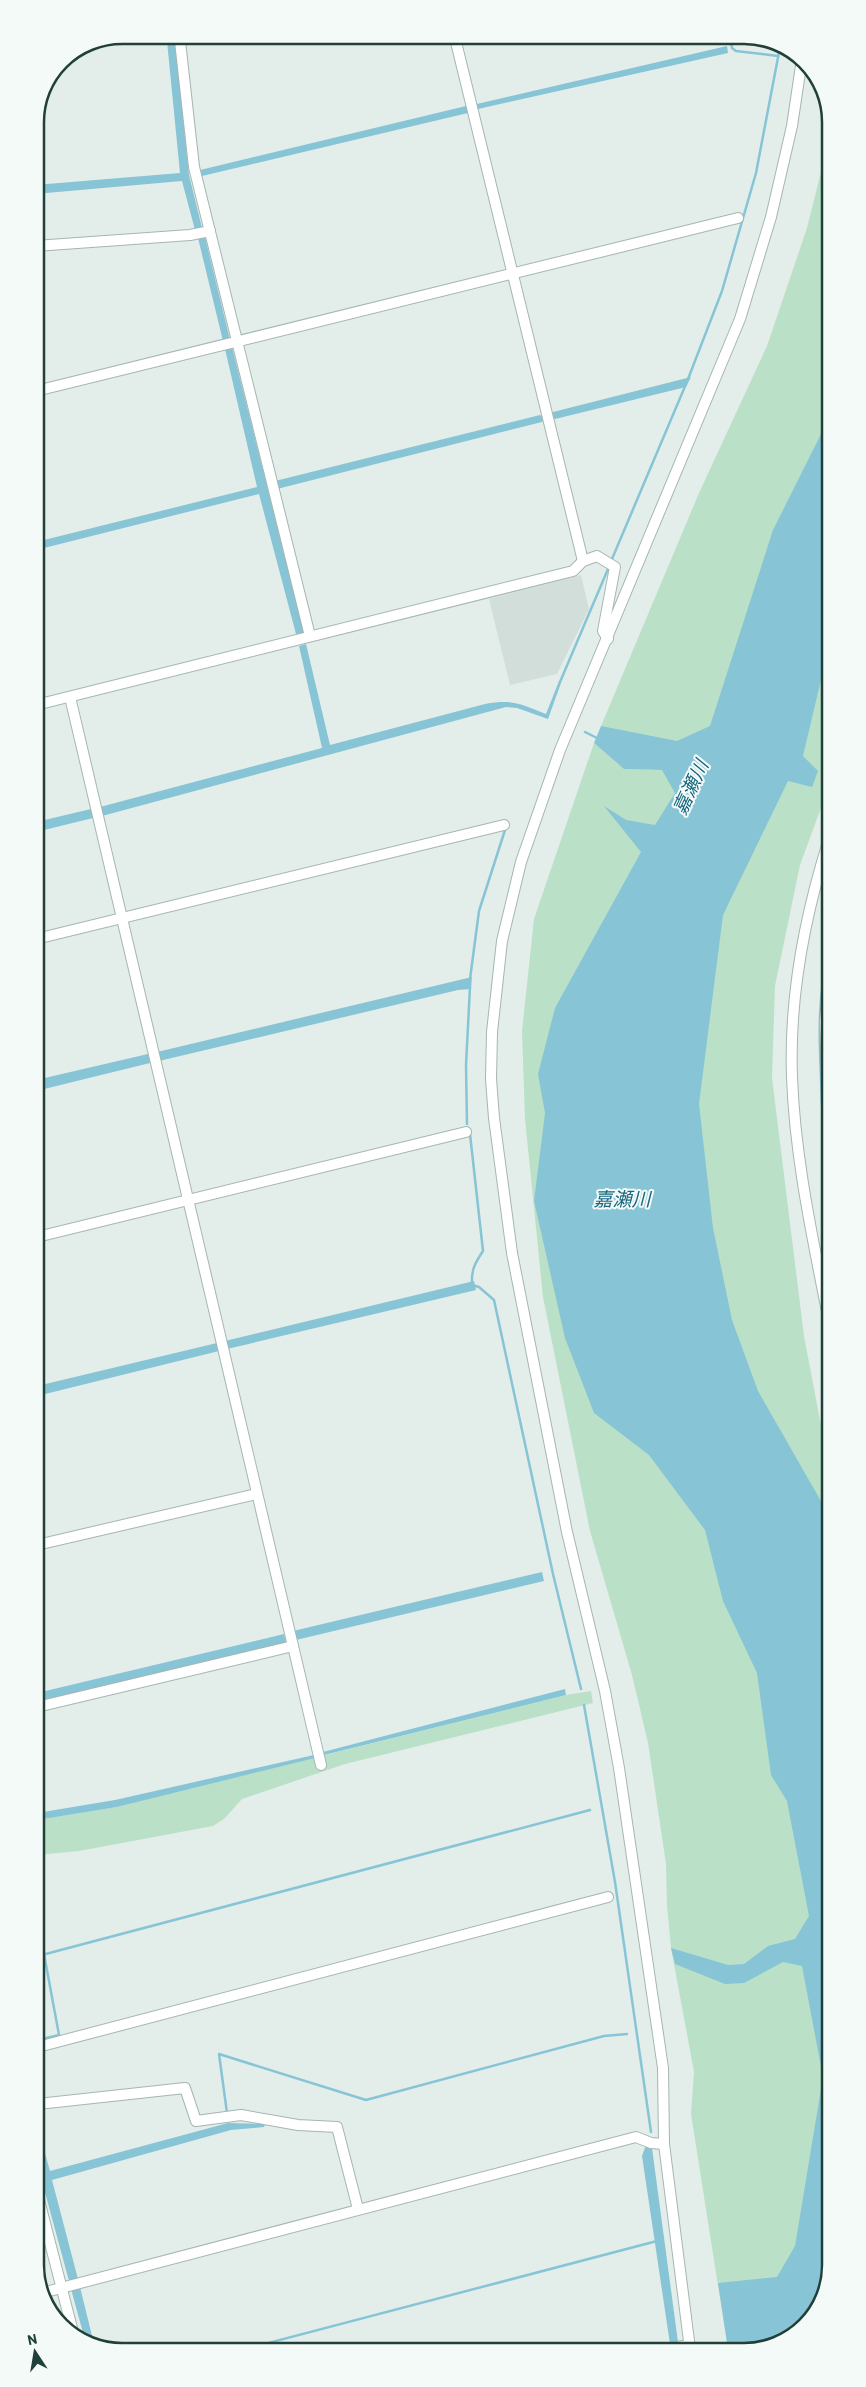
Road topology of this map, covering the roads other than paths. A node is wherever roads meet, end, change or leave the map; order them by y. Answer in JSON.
{"nodes":[{"id":1,"x":180,"y":44,"type":"edge"},
{"id":2,"x":457,"y":44,"type":"edge"},
{"id":3,"x":801,"y":68,"type":"edge"},
{"id":4,"x":738,"y":218,"type":"dead end"},
{"id":5,"x":210,"y":230,"type":"junction"},
{"id":6,"x":44,"y":245,"type":"edge"},
{"id":7,"x":514,"y":274,"type":"junction"},
{"id":8,"x":238,"y":342,"type":"junction"},
{"id":9,"x":44,"y":389,"type":"edge"},
{"id":10,"x":583,"y":561,"type":"junction"},
{"id":11,"x":310,"y":636,"type":"junction"},
{"id":12,"x":608,"y":639,"type":"junction"},
{"id":13,"x":70,"y":697,"type":"junction"},
{"id":14,"x":44,"y":703,"type":"edge"},
{"id":15,"x":504,"y":825,"type":"dead end"},
{"id":16,"x":822,"y":864,"type":"edge"},
{"id":17,"x":122,"y":919,"type":"junction"},
{"id":18,"x":44,"y":937,"type":"edge"},
{"id":19,"x":466,"y":1132,"type":"dead end"},
{"id":20,"x":188,"y":1201,"type":"junction"},
{"id":21,"x":44,"y":1235,"type":"edge"},
{"id":22,"x":822,"y":1286,"type":"edge"},
{"id":23,"x":256,"y":1494,"type":"junction"},
{"id":24,"x":44,"y":1543,"type":"edge"},
{"id":25,"x":293,"y":1646,"type":"junction"},
{"id":26,"x":44,"y":1705,"type":"edge"},
{"id":27,"x":321,"y":1765,"type":"dead end"},
{"id":28,"x":608,"y":1897,"type":"dead end"},
{"id":29,"x":44,"y":2045,"type":"edge"},
{"id":30,"x":44,"y":2103,"type":"edge"},
{"id":31,"x":664,"y":2144,"type":"junction"},
{"id":32,"x":358,"y":2209,"type":"junction"},
{"id":33,"x":44,"y":2219,"type":"edge"},
{"id":34,"x":62,"y":2288,"type":"junction"},
{"id":35,"x":48,"y":2291,"type":"edge"},
{"id":36,"x":71,"y":2324,"type":"edge"},
{"id":37,"x":689,"y":2343,"type":"edge"}],
"edges":[{"from":1,"to":5,"type":"street"},
{"from":2,"to":7,"type":"street"},
{"from":3,"to":12,"type":"street"},
{"from":4,"to":7,"type":"street"},
{"from":5,"to":6,"type":"street"},
{"from":5,"to":8,"type":"street"},
{"from":7,"to":8,"type":"street"},
{"from":7,"to":10,"type":"street"},
{"from":8,"to":9,"type":"street"},
{"from":8,"to":11,"type":"street"},
{"from":10,"to":11,"type":"street"},
{"from":10,"to":12,"type":"street"},
{"from":11,"to":13,"type":"street"},
{"from":12,"to":31,"type":"street"},
{"from":13,"to":14,"type":"street"},
{"from":13,"to":17,"type":"street"},
{"from":15,"to":17,"type":"street"},
{"from":16,"to":22,"type":"street"},
{"from":17,"to":18,"type":"street"},
{"from":17,"to":20,"type":"street"},
{"from":19,"to":20,"type":"street"},
{"from":20,"to":21,"type":"street"},
{"from":20,"to":23,"type":"street"},
{"from":23,"to":24,"type":"street"},
{"from":23,"to":25,"type":"street"},
{"from":25,"to":26,"type":"street"},
{"from":25,"to":27,"type":"street"},
{"from":28,"to":29,"type":"street"},
{"from":30,"to":32,"type":"street"},
{"from":31,"to":32,"type":"street"},
{"from":31,"to":37,"type":"street"},
{"from":32,"to":34,"type":"street"},
{"from":33,"to":34,"type":"street"},
{"from":34,"to":35,"type":"street"},
{"from":34,"to":36,"type":"street"}]}
